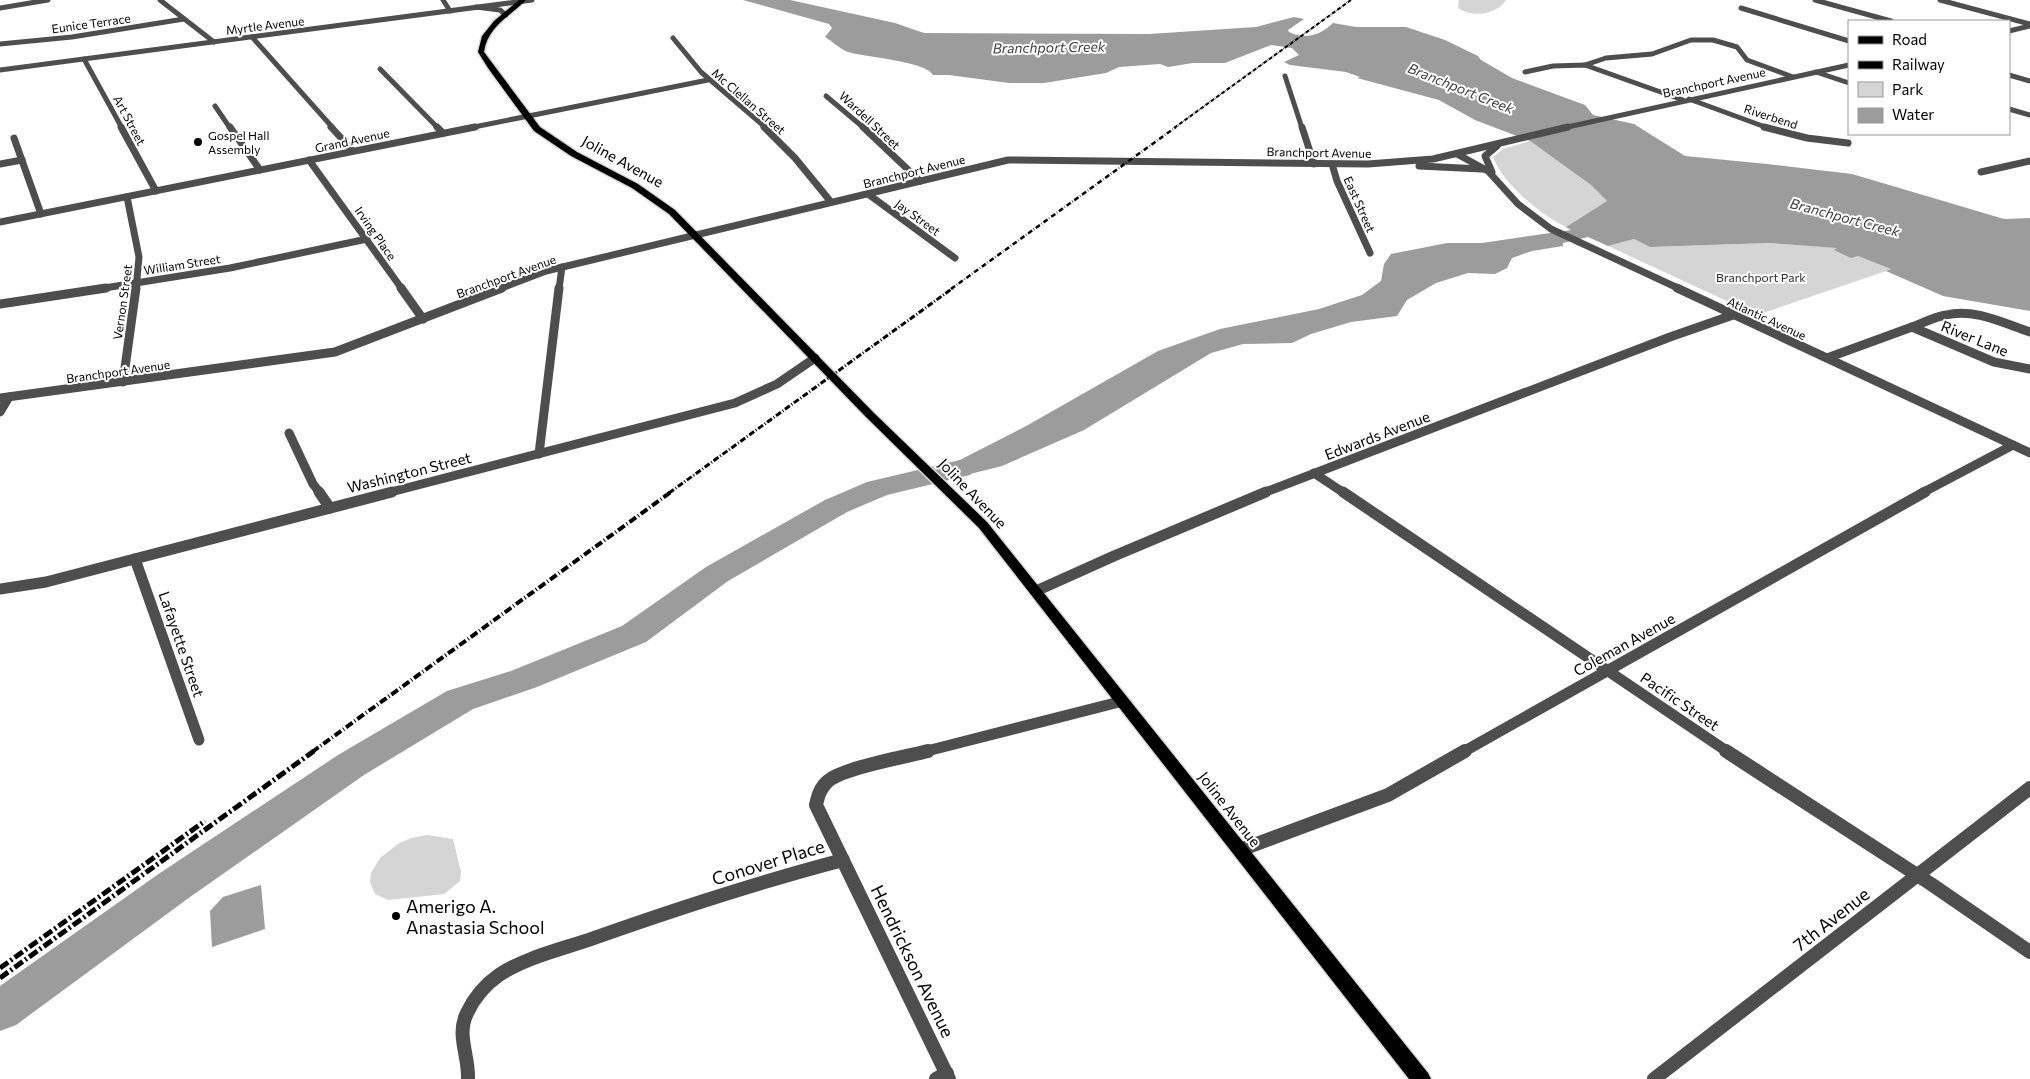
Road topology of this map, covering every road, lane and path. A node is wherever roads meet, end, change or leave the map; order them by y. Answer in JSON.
{"nodes":[{"id":1,"x":48,"y":0,"type":"edge"},
{"id":2,"x":160,"y":0,"type":"edge"},
{"id":3,"x":443,"y":0,"type":"edge"},
{"id":4,"x":532,"y":0,"type":"edge"},
{"id":5,"x":1815,"y":0,"type":"edge"},
{"id":6,"x":1940,"y":0,"type":"edge"},
{"id":7,"x":522,"y":1,"type":"edge"},
{"id":8,"x":476,"y":7,"type":"junction"},
{"id":9,"x":0,"y":8,"type":"edge"},
{"id":10,"x":1741,"y":8,"type":"dead end"},
{"id":11,"x":450,"y":11,"type":"junction"},
{"id":12,"x":506,"y":16,"type":"junction"},
{"id":13,"x":184,"y":19,"type":"junction"},
{"id":14,"x":1886,"y":20,"type":"edge"},
{"id":15,"x":2030,"y":25,"type":"edge"},
{"id":16,"x":2010,"y":31,"type":"edge"},
{"id":17,"x":252,"y":37,"type":"junction"},
{"id":18,"x":673,"y":38,"type":"dead end"},
{"id":19,"x":1848,"y":41,"type":"edge"},
{"id":20,"x":214,"y":42,"type":"junction"},
{"id":21,"x":0,"y":44,"type":"edge"},
{"id":22,"x":84,"y":59,"type":"junction"},
{"id":23,"x":1585,"y":65,"type":"junction"},
{"id":24,"x":1848,"y":65,"type":"edge"},
{"id":25,"x":380,"y":69,"type":"dead end"},
{"id":26,"x":0,"y":70,"type":"edge"},
{"id":27,"x":1525,"y":72,"type":"dead end"},
{"id":28,"x":1816,"y":72,"type":"junction"},
{"id":29,"x":2010,"y":75,"type":"edge"},
{"id":30,"x":1285,"y":76,"type":"dead end"},
{"id":31,"x":1792,"y":77,"type":"junction"},
{"id":32,"x":708,"y":80,"type":"junction"},
{"id":33,"x":2030,"y":81,"type":"edge"},
{"id":34,"x":1848,"y":83,"type":"edge"},
{"id":35,"x":826,"y":96,"type":"dead end"},
{"id":36,"x":1686,"y":100,"type":"junction"},
{"id":37,"x":215,"y":106,"type":"dead end"},
{"id":38,"x":2010,"y":109,"type":"edge"},
{"id":39,"x":2030,"y":115,"type":"edge"},
{"id":40,"x":527,"y":116,"type":"junction"},
{"id":41,"x":443,"y":133,"type":"junction"},
{"id":42,"x":14,"y":138,"type":"dead end"},
{"id":43,"x":1505,"y":142,"type":"junction"},
{"id":44,"x":1848,"y":143,"type":"dead end"},
{"id":45,"x":353,"y":151,"type":"junction"},
{"id":46,"x":1458,"y":154,"type":"junction"},
{"id":47,"x":22,"y":160,"type":"junction"},
{"id":48,"x":309,"y":160,"type":"junction"},
{"id":49,"x":2030,"y":160,"type":"edge"},
{"id":50,"x":0,"y":164,"type":"edge"},
{"id":51,"x":1314,"y":164,"type":"junction"},
{"id":52,"x":1332,"y":164,"type":"junction"},
{"id":53,"x":1368,"y":164,"type":"junction"},
{"id":54,"x":1485,"y":169,"type":"junction"},
{"id":55,"x":260,"y":170,"type":"junction"},
{"id":56,"x":1981,"y":172,"type":"dead end"},
{"id":57,"x":1499,"y":180,"type":"junction"},
{"id":58,"x":920,"y":181,"type":"junction"},
{"id":59,"x":156,"y":191,"type":"junction"},
{"id":60,"x":868,"y":194,"type":"junction"},
{"id":61,"x":127,"y":197,"type":"junction"},
{"id":62,"x":831,"y":202,"type":"junction"},
{"id":63,"x":42,"y":214,"type":"junction"},
{"id":64,"x":0,"y":222,"type":"edge"},
{"id":65,"x":694,"y":235,"type":"junction"},
{"id":66,"x":367,"y":239,"type":"junction"},
{"id":67,"x":1370,"y":253,"type":"dead end"},
{"id":68,"x":955,"y":258,"type":"dead end"},
{"id":69,"x":562,"y":267,"type":"junction"},
{"id":70,"x":138,"y":282,"type":"junction"},
{"id":71,"x":0,"y":304,"type":"edge"},
{"id":72,"x":1733,"y":315,"type":"junction"},
{"id":73,"x":423,"y":319,"type":"junction"},
{"id":74,"x":1912,"y":327,"type":"junction"},
{"id":75,"x":2030,"y":332,"type":"edge"},
{"id":76,"x":815,"y":358,"type":"junction"},
{"id":77,"x":1827,"y":358,"type":"junction"},
{"id":78,"x":2030,"y":369,"type":"edge"},
{"id":79,"x":123,"y":382,"type":"junction"},
{"id":80,"x":4,"y":398,"type":"edge"},
{"id":81,"x":0,"y":412,"type":"edge"},
{"id":82,"x":289,"y":433,"type":"dead end"},
{"id":83,"x":2013,"y":445,"type":"junction"},
{"id":84,"x":2030,"y":453,"type":"edge"},
{"id":85,"x":539,"y":454,"type":"junction"},
{"id":86,"x":1314,"y":473,"type":"junction"},
{"id":87,"x":330,"y":508,"type":"junction"},
{"id":88,"x":135,"y":559,"type":"junction"},
{"id":89,"x":0,"y":589,"type":"edge"},
{"id":90,"x":1036,"y":591,"type":"junction"},
{"id":91,"x":1608,"y":671,"type":"junction"},
{"id":92,"x":1123,"y":701,"type":"junction"},
{"id":93,"x":199,"y":740,"type":"dead end"},
{"id":94,"x":2030,"y":788,"type":"edge"},
{"id":95,"x":1240,"y":850,"type":"junction"},
{"id":96,"x":843,"y":860,"type":"junction"},
{"id":97,"x":1917,"y":875,"type":"junction"},
{"id":98,"x":2030,"y":952,"type":"edge"},
{"id":99,"x":944,"y":1077,"type":"edge"},
{"id":100,"x":468,"y":1079,"type":"edge"},
{"id":101,"x":1421,"y":1079,"type":"edge"},
{"id":102,"x":1654,"y":1079,"type":"edge"}],
"edges":[{"from":1,"to":9,"type":"street"},
{"from":2,"to":13,"type":"street"},
{"from":3,"to":11,"type":"street"},
{"from":4,"to":7,"type":"street","name":"Myrtle Avenue"},
{"from":5,"to":14,"type":"street"},
{"from":6,"to":15,"type":"street"},
{"from":7,"to":8,"type":"street","name":"Myrtle Avenue"},
{"from":7,"to":12,"type":"main road","name":"Joline Avenue"},
{"from":8,"to":11,"type":"street","name":"Myrtle Avenue"},
{"from":8,"to":12,"type":"street"},
{"from":10,"to":19,"type":"street"},
{"from":11,"to":17,"type":"street","name":"Myrtle Avenue"},
{"from":12,"to":40,"type":"main road","name":"Joline Avenue"},
{"from":13,"to":20,"type":"street"},
{"from":13,"to":21,"type":"street","name":"Eunice Terrace"},
{"from":15,"to":16,"type":"street"},
{"from":17,"to":20,"type":"street","name":"Myrtle Avenue"},
{"from":17,"to":45,"type":"street"},
{"from":18,"to":32,"type":"street","name":"Mc Clellan Street"},
{"from":20,"to":22,"type":"street","name":"Myrtle Avenue"},
{"from":22,"to":26,"type":"street","name":"Myrtle Avenue"},
{"from":22,"to":59,"type":"street","name":"Art Street"},
{"from":23,"to":27,"type":"street"},
{"from":23,"to":31,"type":"street"},
{"from":23,"to":36,"type":"street","name":"Riverbend"},
{"from":24,"to":28,"type":"street","name":"Branchport Avenue"},
{"from":25,"to":41,"type":"street"},
{"from":28,"to":31,"type":"street","name":"Branchport Avenue"},
{"from":28,"to":34,"type":"street"},
{"from":29,"to":33,"type":"street"},
{"from":30,"to":51,"type":"street"},
{"from":31,"to":36,"type":"street","name":"Branchport Avenue"},
{"from":32,"to":40,"type":"street","name":"Grand Avenue"},
{"from":32,"to":62,"type":"street","name":"Mc Clellan Street"},
{"from":35,"to":58,"type":"street","name":"Wardell Street"},
{"from":36,"to":43,"type":"street","name":"Branchport Avenue"},
{"from":36,"to":44,"type":"street","name":"Riverbend"},
{"from":37,"to":55,"type":"street"},
{"from":38,"to":39,"type":"street"},
{"from":40,"to":41,"type":"street","name":"Grand Avenue"},
{"from":40,"to":65,"type":"main road","name":"Joline Avenue"},
{"from":41,"to":45,"type":"street","name":"Grand Avenue"},
{"from":42,"to":47,"type":"street"},
{"from":43,"to":46,"type":"street","name":"Branchport Avenue"},
{"from":43,"to":57,"type":"street"},
{"from":45,"to":48,"type":"street","name":"Grand Avenue"},
{"from":46,"to":53,"type":"street","name":"Branchport Avenue"},
{"from":46,"to":54,"type":"street","name":"Atlantic Avenue"},
{"from":47,"to":50,"type":"street"},
{"from":47,"to":63,"type":"street"},
{"from":48,"to":55,"type":"street","name":"Grand Avenue"},
{"from":48,"to":66,"type":"street","name":"Irving Place"},
{"from":49,"to":56,"type":"street"},
{"from":51,"to":52,"type":"street","name":"Branchport Avenue"},
{"from":51,"to":58,"type":"street","name":"Branchport Avenue"},
{"from":52,"to":53,"type":"street","name":"Branchport Avenue"},
{"from":52,"to":67,"type":"street","name":"East Street"},
{"from":53,"to":54,"type":"street"},
{"from":54,"to":57,"type":"street","name":"Atlantic Avenue"},
{"from":55,"to":59,"type":"street","name":"Grand Avenue"},
{"from":57,"to":72,"type":"street","name":"Atlantic Avenue"},
{"from":58,"to":60,"type":"street","name":"Branchport Avenue"},
{"from":59,"to":61,"type":"street","name":"Grand Avenue"},
{"from":60,"to":62,"type":"street","name":"Branchport Avenue"},
{"from":60,"to":68,"type":"street","name":"Jay Street"},
{"from":61,"to":63,"type":"street","name":"Grand Avenue"},
{"from":61,"to":70,"type":"street","name":"Vernon Street"},
{"from":62,"to":65,"type":"street","name":"Branchport Avenue"},
{"from":63,"to":64,"type":"street","name":"Grand Avenue"},
{"from":65,"to":69,"type":"street","name":"Branchport Avenue"},
{"from":65,"to":76,"type":"main road","name":"Joline Avenue"},
{"from":66,"to":70,"type":"street","name":"William Street"},
{"from":66,"to":73,"type":"street","name":"Irving Place"},
{"from":69,"to":73,"type":"street","name":"Branchport Avenue"},
{"from":69,"to":85,"type":"street"},
{"from":70,"to":71,"type":"street","name":"William Street"},
{"from":70,"to":79,"type":"street","name":"Vernon Street"},
{"from":72,"to":77,"type":"street","name":"Atlantic Avenue"},
{"from":72,"to":86,"type":"street","name":"Edwards Avenue"},
{"from":73,"to":79,"type":"street","name":"Branchport Avenue"},
{"from":74,"to":75,"type":"street","name":"River Lane"},
{"from":74,"to":77,"type":"street","name":"River Lane"},
{"from":74,"to":78,"type":"street","name":"River Lane"},
{"from":76,"to":85,"type":"street","name":"Washington Street"},
{"from":76,"to":90,"type":"main road","name":"Joline Avenue"},
{"from":77,"to":83,"type":"street","name":"Atlantic Avenue"},
{"from":79,"to":80,"type":"street","name":"Branchport Avenue"},
{"from":80,"to":81,"type":"street"},
{"from":82,"to":87,"type":"street"},
{"from":83,"to":84,"type":"street","name":"Atlantic Avenue"},
{"from":83,"to":91,"type":"street","name":"Coleman Avenue"},
{"from":85,"to":87,"type":"street","name":"Washington Street"},
{"from":86,"to":90,"type":"street","name":"Edwards Avenue"},
{"from":86,"to":91,"type":"street","name":"Pacific Street"},
{"from":87,"to":88,"type":"street","name":"Washington Street"},
{"from":88,"to":89,"type":"street","name":"Washington Street"},
{"from":88,"to":93,"type":"street","name":"Lafayette Street"},
{"from":90,"to":92,"type":"main road","name":"Joline Avenue"},
{"from":91,"to":95,"type":"street","name":"Coleman Avenue"},
{"from":91,"to":97,"type":"street","name":"Pacific Street"},
{"from":92,"to":95,"type":"main road","name":"Joline Avenue"},
{"from":92,"to":96,"type":"street","name":"Conover Place"},
{"from":94,"to":97,"type":"street","name":"7th Avenue"},
{"from":95,"to":101,"type":"main road","name":"Joline Avenue"},
{"from":96,"to":99,"type":"street","name":"Hendrickson Avenue"},
{"from":96,"to":100,"type":"street","name":"Conover Place"},
{"from":97,"to":98,"type":"street","name":"Pacific Street"},
{"from":97,"to":102,"type":"street","name":"7th Avenue"}]}
